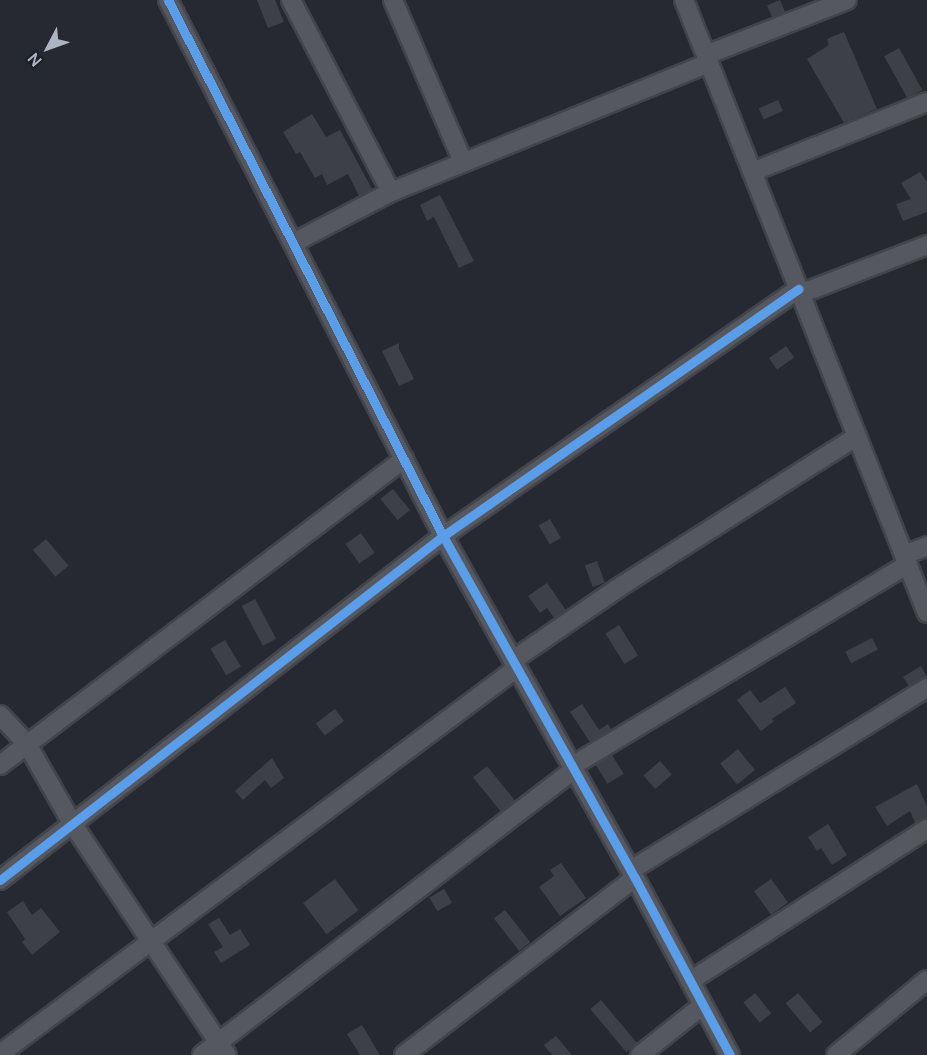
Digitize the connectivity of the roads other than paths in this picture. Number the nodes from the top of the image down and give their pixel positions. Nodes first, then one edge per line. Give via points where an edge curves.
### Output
1 (168, 0) edge
2 (291, 0) edge
3 (393, 0) edge
4 (684, 0) edge
5 (847, 0) edge
6 (707, 59) junction
7 (927, 102) edge
8 (463, 162) junction
9 (752, 172) junction
10 (391, 192) junction
11 (293, 243) junction
12 (927, 245) edge
13 (800, 291) junction
14 (856, 437) junction
15 (404, 459) junction
16 (443, 536) junction
17 (927, 546) edge
18 (906, 559) junction
19 (927, 613) edge
20 (515, 664) junction
21 (927, 688) edge
22 (0, 715) edge
23 (27, 744) junction
24 (0, 765) edge
25 (573, 768) junction
26 (72, 823) junction
27 (927, 829) edge
28 (633, 874) junction
29 (0, 880) edge
30 (152, 939) junction
31 (927, 980) edge
32 (690, 981) junction
33 (702, 1005) junction
34 (223, 1048) edge
35 (0, 1054) edge
36 (202, 1055) edge
37 (404, 1055) edge
38 (640, 1055) edge
39 (730, 1055) edge
40 (836, 1055) edge

1 - 11 street
2 - 10 street
3 - 8 street
4 - 6 street
5 - 6 street
6 - 8 street
6 - 9 street
7 - 9 street
8 - 10 street
9 - 13 street
10 - 11 street
11 - 15 street
12 - 13 street
13 - 14 street
13 - 16 street
14 - 18 street
14 - 20 street via 621,586
15 - 16 street
15 - 23 street
16 - 20 street
16 - 26 street
17 - 18 street
18 - 19 street
18 - 25 street
20 - 25 street
20 - 30 street
21 - 28 street
22 - 23 street
23 - 24 street
23 - 26 street
25 - 28 street
25 - 34 street
26 - 29 street
26 - 30 street
27 - 32 street
28 - 32 street
28 - 37 street
30 - 34 street
30 - 35 street
31 - 40 street
32 - 33 street
33 - 38 street
33 - 39 street
34 - 36 street

